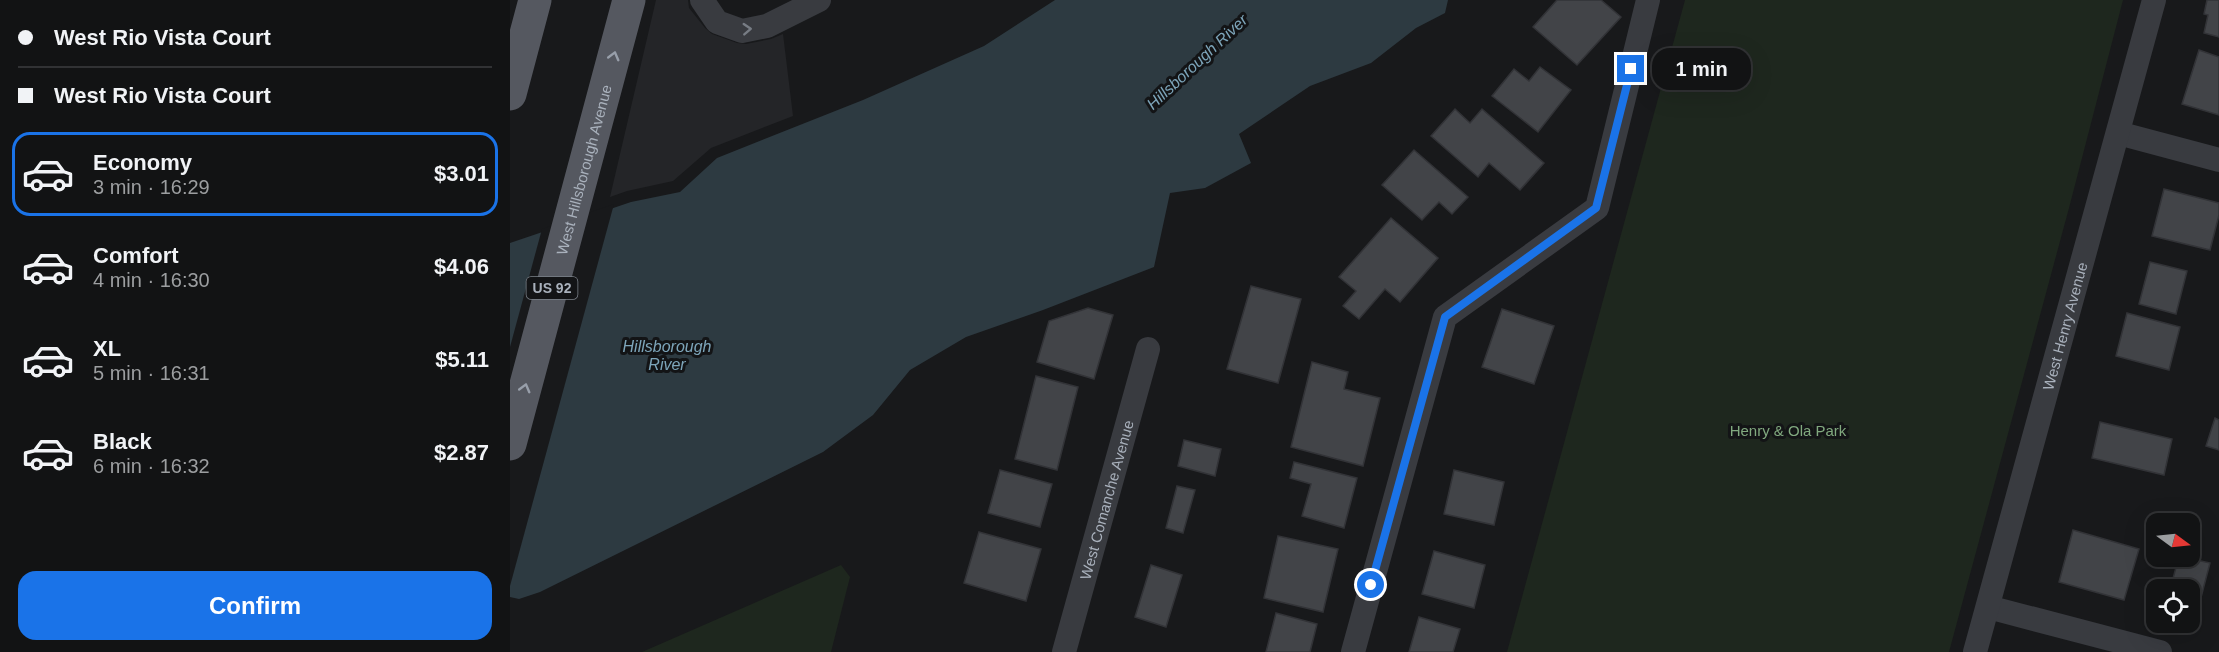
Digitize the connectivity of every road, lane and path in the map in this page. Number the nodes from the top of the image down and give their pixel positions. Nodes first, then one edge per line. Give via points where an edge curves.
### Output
1 (535, 0) edge
2 (629, 0) edge
3 (702, 0) edge
4 (819, 0) edge
5 (1648, 0) edge
6 (2154, 0) edge
7 (510, 94) edge
8 (2118, 133) junction
9 (2219, 160) edge
10 (1148, 349) dead end
11 (510, 444) edge
12 (1988, 607) junction
13 (1064, 652) edge
14 (1353, 652) edge
15 (1975, 652) edge
16 (2160, 652) edge

1 - 7 main road
11 -> 2 main road, West Hillsborough Avenue / US 92
3 -> 4 street via 717,22 742,31 767,26
5 - 14 street via 1596,208 1445,317
6 - 8 street, West Henry Avenue
8 - 9 street
8 - 12 street, West Henry Avenue
10 - 13 street, West Comanche Avenue
12 - 15 street, West Henry Avenue
12 - 16 street

